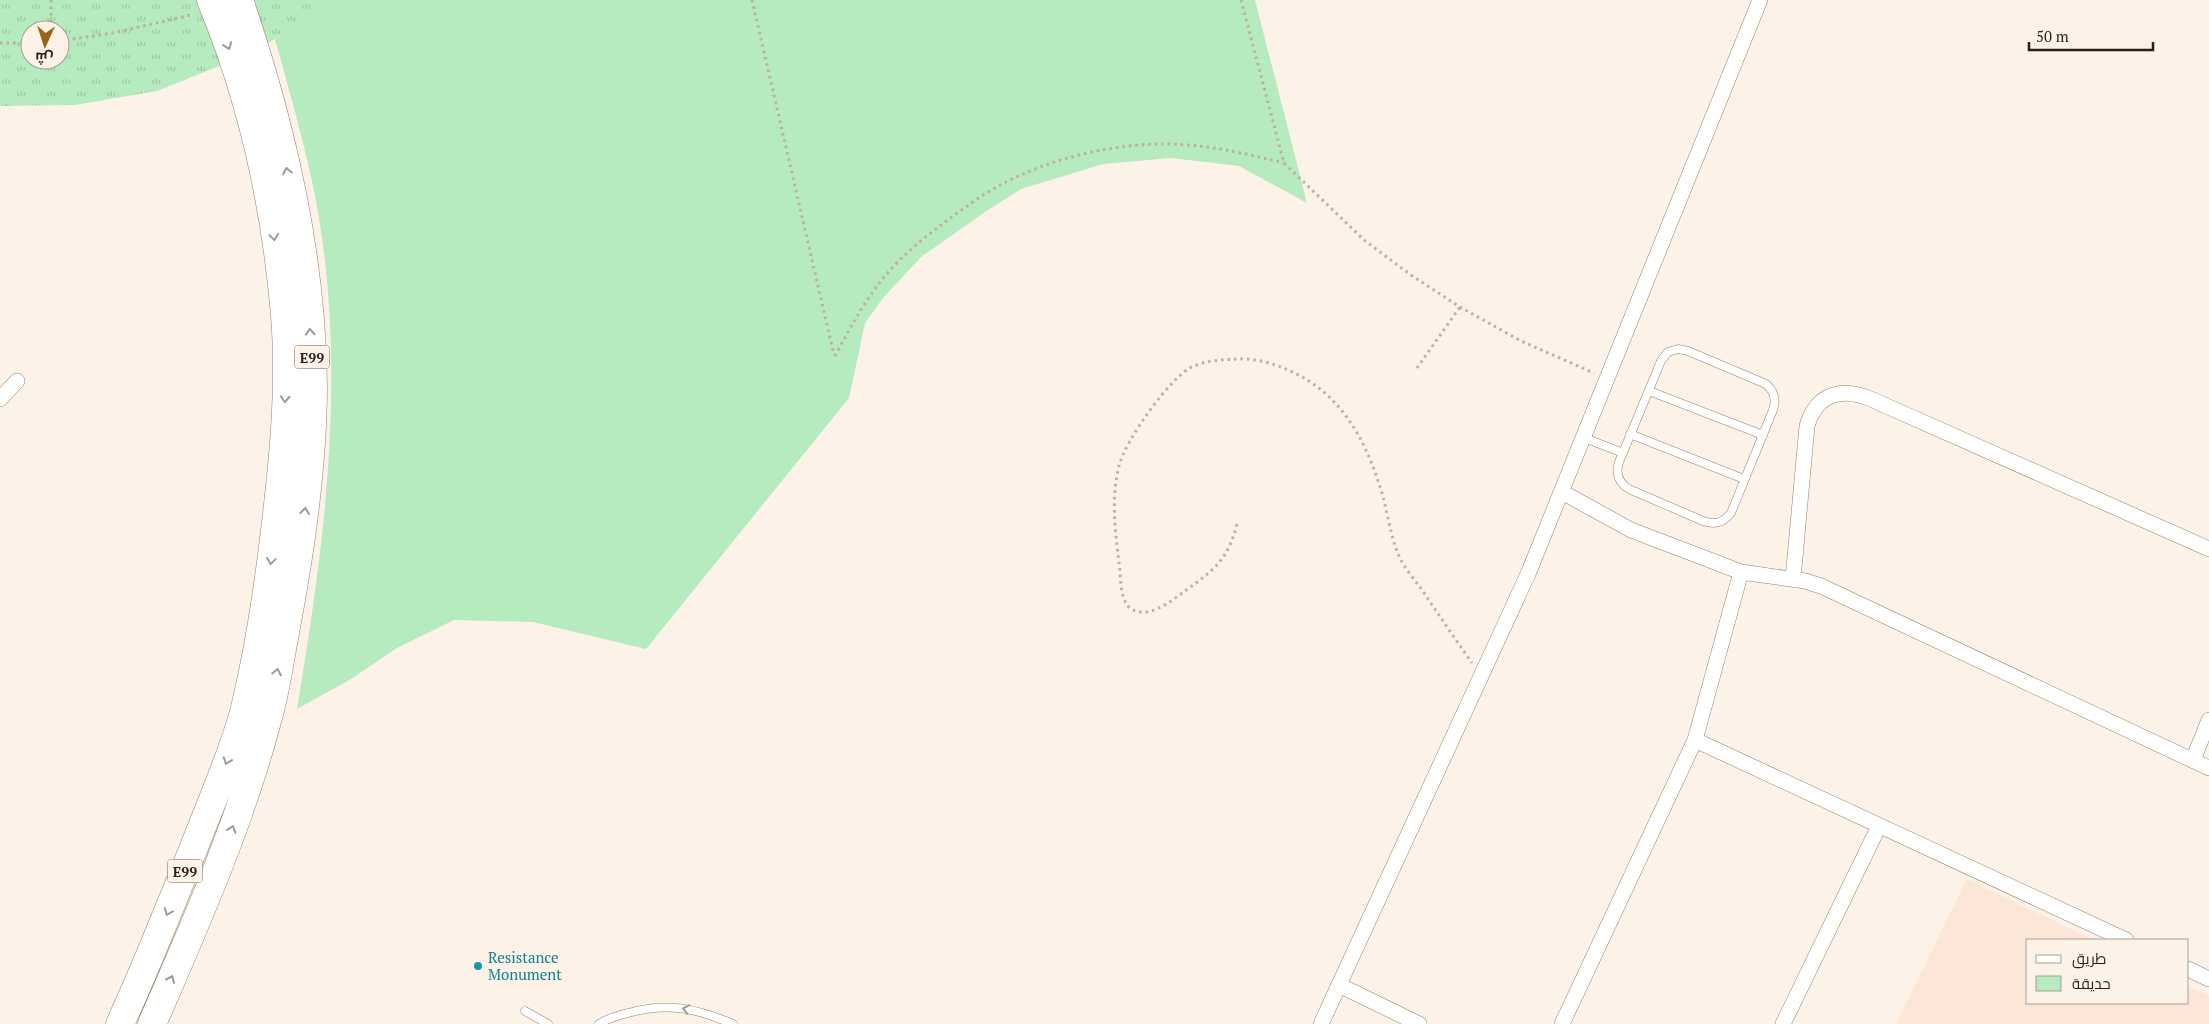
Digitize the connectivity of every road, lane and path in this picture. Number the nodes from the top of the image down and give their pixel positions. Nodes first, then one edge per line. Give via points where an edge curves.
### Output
1 (51, 0) edge
2 (752, 0) edge
3 (1241, 0) edge
4 (1760, 0) edge
5 (213, 5) edge
6 (51, 20) edge
7 (70, 39) edge
8 (0, 43) edge
9 (20, 43) edge
10 (1284, 163) junction
11 (1460, 307) junction
12 (1417, 368) dead end
13 (1606, 379) junction
14 (17, 381) dead end
15 (1649, 391) junction
16 (0, 399) edge
17 (1630, 434) junction
18 (1763, 435) junction
19 (1582, 437) junction
20 (1623, 453) junction
21 (1744, 479) junction
22 (1562, 492) junction
23 (1237, 524) dead end
24 (2209, 550) edge
25 (1741, 572) junction
26 (1793, 578) junction
27 (1481, 676) junction
28 (255, 717) junction
29 (2209, 720) edge
30 (1695, 740) junction
31 (2193, 760) junction
32 (2209, 768) edge
33 (1879, 826) junction
34 (2124, 939) edge
35 (2189, 969) edge
36 (2209, 979) edge
37 (1339, 985) junction
38 (525, 1011) dead end
39 (120, 1024) edge
40 (152, 1024) edge
41 (548, 1024) edge
42 (599, 1024) edge
43 (732, 1024) edge
44 (1321, 1024) edge
45 (1419, 1024) edge
46 (1562, 1024) edge
47 (1783, 1024) edge

1 - 6 path
2 - 10 path via 835,356 861,308 920,241 1000,185 1032,170 1081,154 1163,144 1230,151
3 - 10 path
4 - 13 street
5 - 7 path via 113,33
5 - 28 highway, E99 via 267,86 284,154 309,312 313,384 298,566
8 - 9 path
10 - 11 path via 1364,240
11 - 12 path
11 - 13 path via 1521,340
13 - 19 street
14 - 16 street
15 - 17 lane
15 - 18 lane
15 - 18 lane via 1668,352 1688,351 1770,388 1775,404
17 - 20 lane
17 - 21 lane
18 - 21 lane
19 - 20 lane
19 - 22 street
20 - 21 lane via 1617,473 1626,487 1709,523 1716,524 1727,518
22 - 25 street via 1631,530
22 - 27 street
23 - 27 path via 1230,548 1214,570 1155,610 1142,612 1130,608 1124,598 1116,537 1115,494 1119,464 1136,431 1180,376 1193,366 1244,358 1276,365 1308,378 1340,406 1365,445 1400,558
24 - 26 street via 1873,400 1850,393 1833,395 1811,412
25 - 26 street
25 - 30 street
26 - 31 street via 1820,586
27 - 37 street
28 -> 39 highway, E99 via 222,775 158,938
40 -> 28 highway, E99 via 226,846
29 - 31 street
30 - 33 street
30 - 46 street
31 - 32 street
33 - 34 street
33 - 47 street
35 - 36 street
37 - 44 street
37 - 45 street
38 - 41 lane
43 -> 42 lane via 707,1013 676,1006 644,1008

